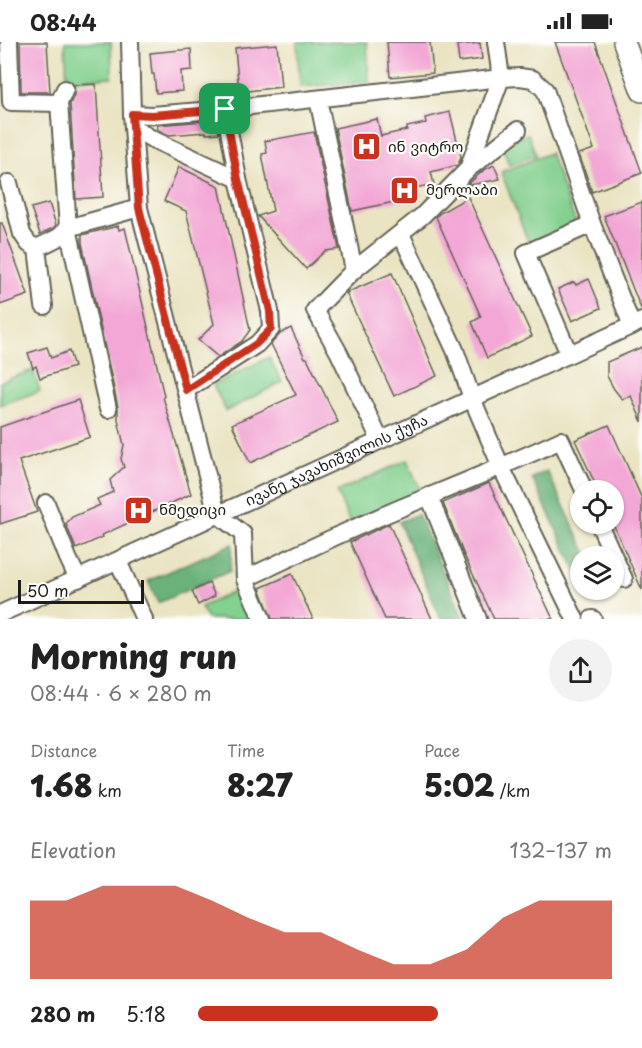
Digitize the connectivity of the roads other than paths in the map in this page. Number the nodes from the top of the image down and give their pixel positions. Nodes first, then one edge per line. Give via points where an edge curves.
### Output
1 (9, 42) edge
2 (130, 42) edge
3 (496, 42) edge
4 (624, 42) edge
5 (501, 78) junction
6 (642, 91) edge
7 (318, 99) junction
8 (225, 109) junction
9 (133, 121) junction
10 (518, 130) dead end
11 (468, 170) junction
12 (238, 179) junction
13 (9, 183) dead end
14 (139, 208) junction
15 (592, 224) junction
16 (68, 228) junction
17 (401, 234) junction
18 (37, 248) junction
19 (354, 270) junction
20 (45, 306) dead end
21 (637, 323) edge
22 (569, 354) junction
23 (186, 390) junction
24 (472, 398) junction
25 (108, 409) dead end
26 (380, 440) junction
27 (501, 467) junction
28 (579, 480) edge
29 (429, 496) junction
30 (46, 504) dead end
31 (217, 514) junction
32 (118, 561) junction
33 (78, 579) junction
34 (245, 579) junction
35 (0, 614) edge
36 (144, 619) edge
37 (262, 619) edge
38 (478, 619) edge
39 (575, 619) edge

1 - 16 street via 11,102 62,96
2 - 9 street
3 - 5 street
4 - 6 main road
5 - 7 street
5 - 11 street
5 - 15 street via 533,79 545,90
7 - 8 street
7 - 19 street
8 - 9 street via 152,115
8 - 12 street
9 - 12 street via 152,139
9 - 14 street
10 - 11 street
11 - 17 street
12 - 23 street via 271,329 256,344
13 - 18 street via 22,234
14 - 16 street
14 - 23 street
15 - 21 street
15 - 22 street via 526,254
16 - 18 street
16 - 25 street
17 - 19 street
17 - 24 street via 455,350
18 - 20 street
19 - 26 street via 315,310
21 - 22 street, ივანე ჯავახიშვილის ქუჩა
22 - 24 street, ივანე ჯავახიშვილის ქუჩა
23 - 31 street
24 - 26 street, ივანე ჯავახიშვილის ქუჩა
24 - 27 street
26 - 31 street, ივანე ჯავახიშვილის ქუჩა
27 - 28 street via 561,440
27 - 29 street
27 - 39 street
29 - 34 street
29 - 38 street
30 - 33 street
31 - 32 street, ივანე ჯავახიშვილის ქუჩა
31 - 34 street via 243,534
32 - 33 street, ივანე ჯავახიშვილის ქუჩა
32 - 36 street
33 - 35 street, ივანე ჯავახიშვილის ქუჩა
34 - 37 street

